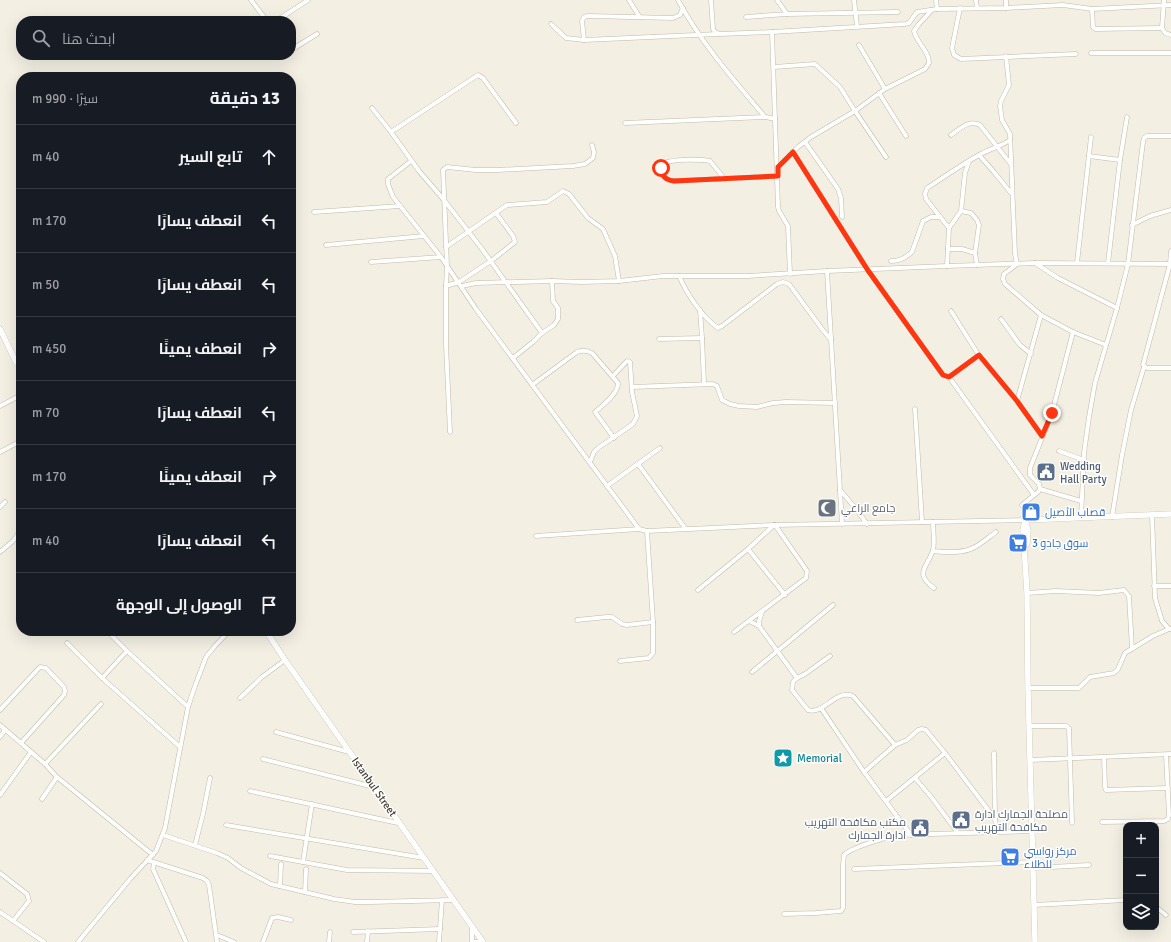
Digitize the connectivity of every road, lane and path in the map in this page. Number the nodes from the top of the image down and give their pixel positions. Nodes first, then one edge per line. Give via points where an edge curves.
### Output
1 (251, 0) edge
2 (308, 0) edge
3 (629, 0) edge
4 (678, 0) edge
5 (711, 0) edge
6 (777, 0) edge
7 (854, 0) edge
8 (858, 0) edge
9 (936, 0) edge
10 (976, 0) edge
11 (1006, 0) edge
12 (1058, 0) edge
13 (1164, 0) edge
14 (1058, 5) junction
15 (1171, 5) edge
16 (1164, 6) junction
17 (683, 8) junction
18 (960, 8) junction
19 (977, 8) junction
20 (1006, 8) junction
21 (932, 9) junction
22 (937, 9) junction
23 (1092, 9) junction
24 (855, 12) junction
25 (898, 12) dead end
26 (787, 14) junction
27 (263, 16) edge
28 (284, 16) edge
29 (639, 16) junction
30 (746, 16) dead end
31 (552, 24) dead end
32 (857, 26) junction
33 (1162, 28) junction
34 (772, 32) junction
35 (317, 34) dead end
36 (720, 34) junction
37 (700, 35) junction
38 (1171, 35) edge
39 (584, 40) junction
40 (859, 45) dead end
41 (296, 47) edge
42 (1090, 53) dead end
43 (1171, 53) edge
44 (1076, 54) dead end
45 (1006, 56) junction
46 (774, 67) junction
47 (885, 89) junction
48 (879, 93) junction
49 (372, 108) dead end
50 (855, 111) junction
51 (765, 117) junction
52 (1127, 117) dead end
53 (775, 119) junction
54 (516, 123) dead end
55 (625, 123) dead end
56 (391, 132) junction
57 (951, 135) dead end
58 (906, 136) dead end
59 (1171, 136) edge
60 (1091, 137) dead end
61 (1010, 140) junction
62 (805, 142) junction
63 (592, 145) dead end
64 (997, 146) junction
65 (793, 152) junction
66 (979, 155) junction
67 (1089, 156) junction
68 (886, 157) dead end
69 (1120, 160) junction
70 (411, 161) junction
71 (969, 161) junction
72 (1010, 163) junction
73 (778, 167) junction
74 (778, 176) junction
75 (722, 178) junction
76 (1011, 194) junction
77 (444, 200) junction
78 (400, 206) junction
79 (1171, 210) edge
80 (961, 211) junction
81 (314, 212) dead end
82 (496, 213) junction
83 (842, 217) dead end
84 (940, 217) junction
85 (1132, 225) junction
86 (949, 228) junction
87 (468, 232) junction
88 (424, 236) junction
89 (326, 245) dead end
90 (446, 247) junction
91 (948, 249) junction
92 (1171, 251) edge
93 (975, 253) junction
94 (441, 257) junction
95 (491, 261) junction
96 (891, 261) dead end
97 (371, 262) dead end
98 (1035, 263) junction
99 (1077, 263) junction
100 (1108, 263) junction
101 (1017, 264) junction
102 (1128, 264) junction
103 (1170, 264) edge
104 (977, 265) junction
105 (447, 266) junction
106 (947, 266) junction
107 (867, 269) junction
108 (827, 271) junction
109 (790, 274) junction
110 (679, 276) junction
111 (552, 281) junction
112 (619, 281) junction
113 (505, 282) junction
114 (460, 284) junction
115 (446, 286) junction
116 (1117, 308) junction
117 (700, 310) junction
118 (950, 311) dead end
119 (1041, 315) junction
120 (1002, 319) dead end
121 (0, 328) edge
122 (1073, 332) junction
123 (542, 333) junction
124 (702, 338) junction
125 (659, 339) dead end
126 (832, 340) junction
127 (1106, 344) junction
128 (1031, 354) junction
129 (979, 355) junction
130 (513, 358) junction
131 (16, 361) edge
132 (1144, 367) junction
133 (1171, 368) edge
134 (613, 376) junction
135 (949, 377) junction
136 (532, 384) junction
137 (704, 384) junction
138 (632, 387) junction
139 (16, 398) edge
140 (1017, 401) junction
141 (835, 402) junction
142 (0, 406) edge
143 (915, 409) dead end
144 (450, 432) dead end
145 (1042, 436) junction
146 (614, 438) junction
147 (16, 444) edge
148 (660, 448) dead end
149 (1059, 451) dead end
150 (0, 452) edge
151 (1084, 460) junction
152 (590, 462) junction
153 (638, 464) junction
154 (607, 486) junction
155 (1040, 489) junction
156 (840, 490) junction
157 (1034, 495) junction
158 (1081, 501) junction
159 (5, 502) dead end
160 (1022, 505) dead end
161 (0, 507) edge
162 (1171, 514) edge
163 (1152, 515) junction
164 (1112, 517) junction
165 (1081, 518) junction
166 (1052, 519) junction
167 (1025, 520) junction
168 (922, 522) junction
169 (933, 522) junction
170 (842, 524) junction
171 (867, 524) junction
172 (774, 525) junction
173 (685, 528) junction
174 (640, 529) junction
175 (647, 531) junction
176 (996, 532) dead end
177 (536, 536) dead end
178 (16, 537) edge
179 (1027, 537) junction
180 (748, 549) junction
181 (1, 550) edge
182 (933, 551) junction
183 (1025, 563) junction
184 (1154, 586) junction
185 (1171, 586) edge
186 (934, 588) dead end
187 (698, 590) dead end
188 (1027, 593) junction
189 (785, 594) junction
190 (833, 605) dead end
191 (762, 612) junction
192 (577, 620) dead end
193 (749, 621) junction
194 (653, 622) junction
195 (759, 626) junction
196 (1170, 629) edge
197 (734, 632) dead end
198 (112, 636) edge
199 (224, 636) edge
200 (269, 636) edge
201 (67, 643) dead end
202 (1132, 649) junction
203 (127, 651) junction
204 (778, 651) junction
205 (830, 656) dead end
206 (285, 660) junction
207 (620, 661) dead end
208 (752, 672) dead end
209 (102, 678) junction
210 (797, 678) junction
211 (1028, 688) junction
212 (240, 698) dead end
213 (101, 704) dead end
214 (188, 707) junction
215 (821, 708) junction
216 (0, 710) edge
217 (0, 725) edge
218 (1029, 726) junction
219 (5, 730) junction
220 (276, 732) dead end
221 (0, 737) edge
222 (21, 743) junction
223 (895, 745) junction
224 (180, 747) junction
225 (31, 752) junction
226 (349, 752) junction
227 (946, 753) junction
228 (994, 753) dead end
229 (1171, 754) edge
230 (1166, 755) junction
231 (1104, 757) junction
232 (1069, 758) junction
233 (263, 759) dead end
234 (1030, 760) junction
235 (44, 764) junction
236 (864, 772) junction
237 (57, 777) junction
238 (210, 778) dead end
239 (915, 778) junction
240 (374, 787) junction
241 (1168, 788) junction
242 (250, 791) dead end
243 (0, 795) edge
244 (42, 799) dead end
245 (886, 801) junction
246 (312, 804) junction
247 (995, 819) junction
248 (1072, 822) dead end
249 (1102, 822) dead end
250 (398, 823) junction
251 (226, 825) dead end
252 (1031, 831) junction
253 (997, 832) junction
254 (958, 833) junction
255 (911, 835) junction
256 (163, 836) junction
257 (306, 839) junction
258 (195, 845) junction
259 (152, 855) junction
260 (270, 856) dead end
261 (425, 858) junction
262 (147, 860) junction
263 (303, 862) junction
264 (1032, 862) junction
265 (154, 863) junction
266 (280, 864) dead end
267 (1089, 865) dead end
268 (1032, 868) junction
269 (306, 869) dead end
270 (854, 869) dead end
271 (434, 871) junction
272 (0, 874) edge
273 (280, 886) junction
274 (305, 892) junction
275 (442, 900) junction
276 (454, 900) junction
277 (1123, 900) edge
278 (1034, 905) junction
279 (1159, 910) edge
280 (0, 912) edge
281 (784, 914) dead end
282 (1166, 915) dead end
283 (292, 920) dead end
284 (13, 921) junction
285 (472, 926) junction
286 (440, 929) junction
287 (368, 931) junction
288 (330, 932) dead end
289 (353, 932) dead end
290 (217, 935) junction
291 (44, 942) edge
292 (78, 942) edge
293 (186, 942) edge
294 (217, 942) edge
295 (234, 942) edge
296 (263, 942) edge
297 (330, 942) edge
298 (367, 942) edge
299 (438, 942) edge
300 (472, 942) edge
301 (475, 942) edge
302 (482, 942) edge
303 (1035, 942) edge

1 - 27 street
2 - 28 street
3 - 29 street
4 - 17 street
5 - 36 street via 713,29
6 - 26 street
7 - 8 street
7 - 24 street
9 - 22 street
10 - 19 street
11 - 20 street
12 - 14 street
13 - 16 street
14 - 20 street
14 - 23 street
15 - 16 street
16 - 23 street
16 - 33 street
17 - 29 street via 677,17
17 - 37 street
18 - 19 street
18 - 22 street
18 - 45 street via 952,48 954,55 961,59
19 - 20 street
21 - 22 street
21 - 32 street via 917,12 907,24
21 - 47 street via 914,31 929,56 930,63 925,69
23 - 33 street via 1094,29
24 - 25 street
24 - 26 street
24 - 32 street
26 - 30 street
29 - 39 street via 584,17
31 - 39 street via 566,38
32 - 34 street
33 - 38 street via 1165,34
34 - 36 street
34 - 46 street
35 - 41 street
36 - 37 street
37 - 39 street
37 - 51 street via 729,76
40 - 47 street
42 - 43 street
44 - 45 street
45 - 61 street via 1009,85 1000,106 1002,120 1009,131
46 - 50 street via 816,64 840,88
46 - 53 street
47 - 48 street
48 - 50 street
48 - 58 street
49 - 56 street
50 - 62 street
50 - 68 street
51 - 53 street
51 - 55 street
52 - 69 street
53 - 73 street
54 - 56 street via 483,78 478,75
56 - 70 street
57 - 64 street via 974,122 980,125
59 - 85 street via 1144,138
60 - 67 street
61 - 64 street
61 - 72 street
62 - 65 street
62 - 83 street via 838,189
63 - 77 street via 593,158 586,164 498,170 444,168
64 - 66 street
64 - 72 street
65 - 73 street
65 - 107 street
66 - 71 street
66 - 76 street
67 - 69 street
67 - 99 street
69 - 100 street
70 - 77 street
70 - 78 street via 388,179 390,190
71 - 80 street via 965,172
71 - 84 street via 927,188 926,199
72 - 76 street
73 - 74 street
74 - 75 street
74 - 109 street via 778,208 788,226
75 - 75 street via 668,180 661,168 666,162 705,160 710,161
76 - 101 street
77 - 87 street
77 - 90 street
78 - 81 street
78 - 88 street
79 - 85 street
80 - 86 street
80 - 93 street via 971,213 979,225
82 - 87 street
82 - 95 street via 513,236 514,242
82 - 112 street via 507,205 547,202 563,191 569,194 588,218 603,229 615,256
84 - 86 street
84 - 96 street via 931,217 923,221 912,252 903,259
85 - 102 street
86 - 91 street
87 - 90 street
87 - 95 street
88 - 89 street
88 - 94 street
90 - 105 street
91 - 93 street via 962,249
91 - 106 street
92 - 103 street
93 - 104 street
94 - 97 street
94 - 105 street
95 - 113 street
95 - 114 street
98 - 99 street
98 - 101 street
98 - 116 street via 1058,278
99 - 100 street
100 - 102 street
101 - 104 street
101 - 119 street via 1004,274 1005,284
102 - 103 street
102 - 116 street
103 - 132 street via 1143,362
104 - 106 street
105 - 114 street
105 - 115 street
106 - 107 street
107 - 108 street
107 - 135 street via 943,375
108 - 109 street
108 - 126 street
109 - 110 street
110 - 112 street
110 - 117 street
111 - 112 street
111 - 113 street
111 - 123 street via 553,301 558,308 558,319
113 - 114 street
113 - 123 street
114 - 115 street
114 - 130 street
115 - 144 street
116 - 127 street
117 - 124 street
117 - 126 street via 720,328 777,284 785,282
118 - 129 street
119 - 122 street
119 - 128 street
120 - 128 street via 1020,345
121 - 131 street
122 - 127 street
122 - 145 street via 1052,413
123 - 130 street
124 - 125 street
124 - 137 street
126 - 141 street
127 - 151 street via 1095,383
128 - 140 street
129 - 135 street
129 - 140 street
130 - 136 street
132 - 133 street
132 - 164 street via 1131,410
134 - 136 street via 592,353 582,351
134 - 138 street via 630,361
134 - 146 street via 618,383 617,390 594,412
135 - 157 street
136 - 152 street
137 - 138 street
137 - 141 street via 717,386 722,400 739,406 757,407 786,402
138 - 146 street via 637,416 633,424
139 - 142 street
140 - 145 street
141 - 156 street
143 - 168 street
145 - 155 street via 1030,470
146 - 152 street via 598,448
147 - 150 street
148 - 153 street
149 - 151 street
151 - 158 street
152 - 154 street
153 - 154 street
153 - 173 street
154 - 174 street
155 - 157 street
155 - 158 street
156 - 170 street
156 - 171 street
157 - 160 street
158 - 165 street
159 - 161 street
162 - 163 street
163 - 164 street
163 - 184 street
164 - 165 street
165 - 166 street
166 - 167 street
166 - 179 street via 1034,524
167 - 169 street
167 - 179 street
167 - 183 street
168 - 169 street
168 - 171 street
169 - 182 street
170 - 171 street
170 - 172 street
172 - 173 street
172 - 180 street
172 - 189 street via 807,572 804,581
173 - 175 street
174 - 175 street
174 - 177 street
175 - 194 street
176 - 182 street via 969,550
178 - 181 street
179 - 183 street
180 - 187 street
180 - 189 street
182 - 186 street via 923,574 926,583
183 - 188 street
184 - 185 street
184 - 196 street via 1162,621
188 - 202 street via 1099,593 1124,590 1129,596
188 - 211 street
189 - 191 street
190 - 204 street
191 - 193 street
191 - 195 street
192 - 194 street via 612,617 627,625
193 - 195 street
193 - 197 street
194 - 207 street via 652,656
195 - 204 street
196 - 202 street via 1152,636
198 - 203 street
199 - 214 street via 206,657
200 - 206 street, Istanbul Street
201 - 209 street
202 - 211 street via 1125,653 1114,672 1090,677 1079,688
203 - 209 street
203 - 214 street
204 - 208 street
204 - 210 street
205 - 210 street
206 - 212 street
206 - 226 street, Istanbul Street
209 - 224 street
210 - 215 street via 792,683 792,690 808,710
211 - 218 street
213 - 235 street
214 - 224 street
215 - 223 street via 843,694 854,696
215 - 236 street
216 - 222 street via 40,667 46,668 64,687 64,695
217 - 219 street
218 - 232 street via 1068,727
218 - 234 street
219 - 221 street
219 - 222 street
220 - 226 street
222 - 225 street
223 - 227 street via 922,729 928,732
223 - 236 street
224 - 256 street
225 - 235 street
225 - 243 street
226 - 240 street, Istanbul Street
227 - 239 street
227 - 247 street
228 - 247 street
229 - 230 street
230 - 231 street
230 - 241 street
231 - 232 street
231 - 241 street via 1106,790
232 - 234 street
232 - 248 street
233 - 240 street
234 - 252 street
235 - 237 street
236 - 245 street
237 - 244 street
237 - 259 street
238 - 258 street
239 - 245 street
239 - 254 street
240 - 250 street, Istanbul Street
241 - 249 street via 1167,820
242 - 246 street
245 - 255 street
246 - 250 street
246 - 257 street
247 - 253 street
250 - 261 street, Istanbul Street
251 - 257 street
252 - 253 street
252 - 264 street
253 - 254 street
254 - 255 street
255 - 281 street via 886,838 847,853 843,859 841,911
256 - 258 street
256 - 259 street
257 - 261 street
257 - 263 street
258 - 273 street via 217,853 253,875
259 - 262 street
260 - 263 street
261 - 271 street, Istanbul Street
262 - 265 street
262 - 292 street
263 - 271 street via 347,870
264 - 268 street
264 - 270 street
265 - 290 street via 207,880
265 - 293 street via 153,869
266 - 273 street
267 - 268 street
268 - 278 street
269 - 274 street
271 - 276 street, Istanbul Street
272 - 284 street via 28,894 29,901
273 - 274 street
274 - 275 street via 355,902
275 - 276 street
275 - 286 street
276 - 285 street, Istanbul Street
277 - 278 street
278 - 303 street
279 - 282 street
280 - 284 street
283 - 296 street via 272,918
284 - 291 street
285 - 300 street
285 - 302 street, Istanbul Street
286 - 287 street
286 - 299 street
287 - 289 street
287 - 298 street
288 - 297 street
290 - 294 street
290 - 295 street
301 - 302 street

